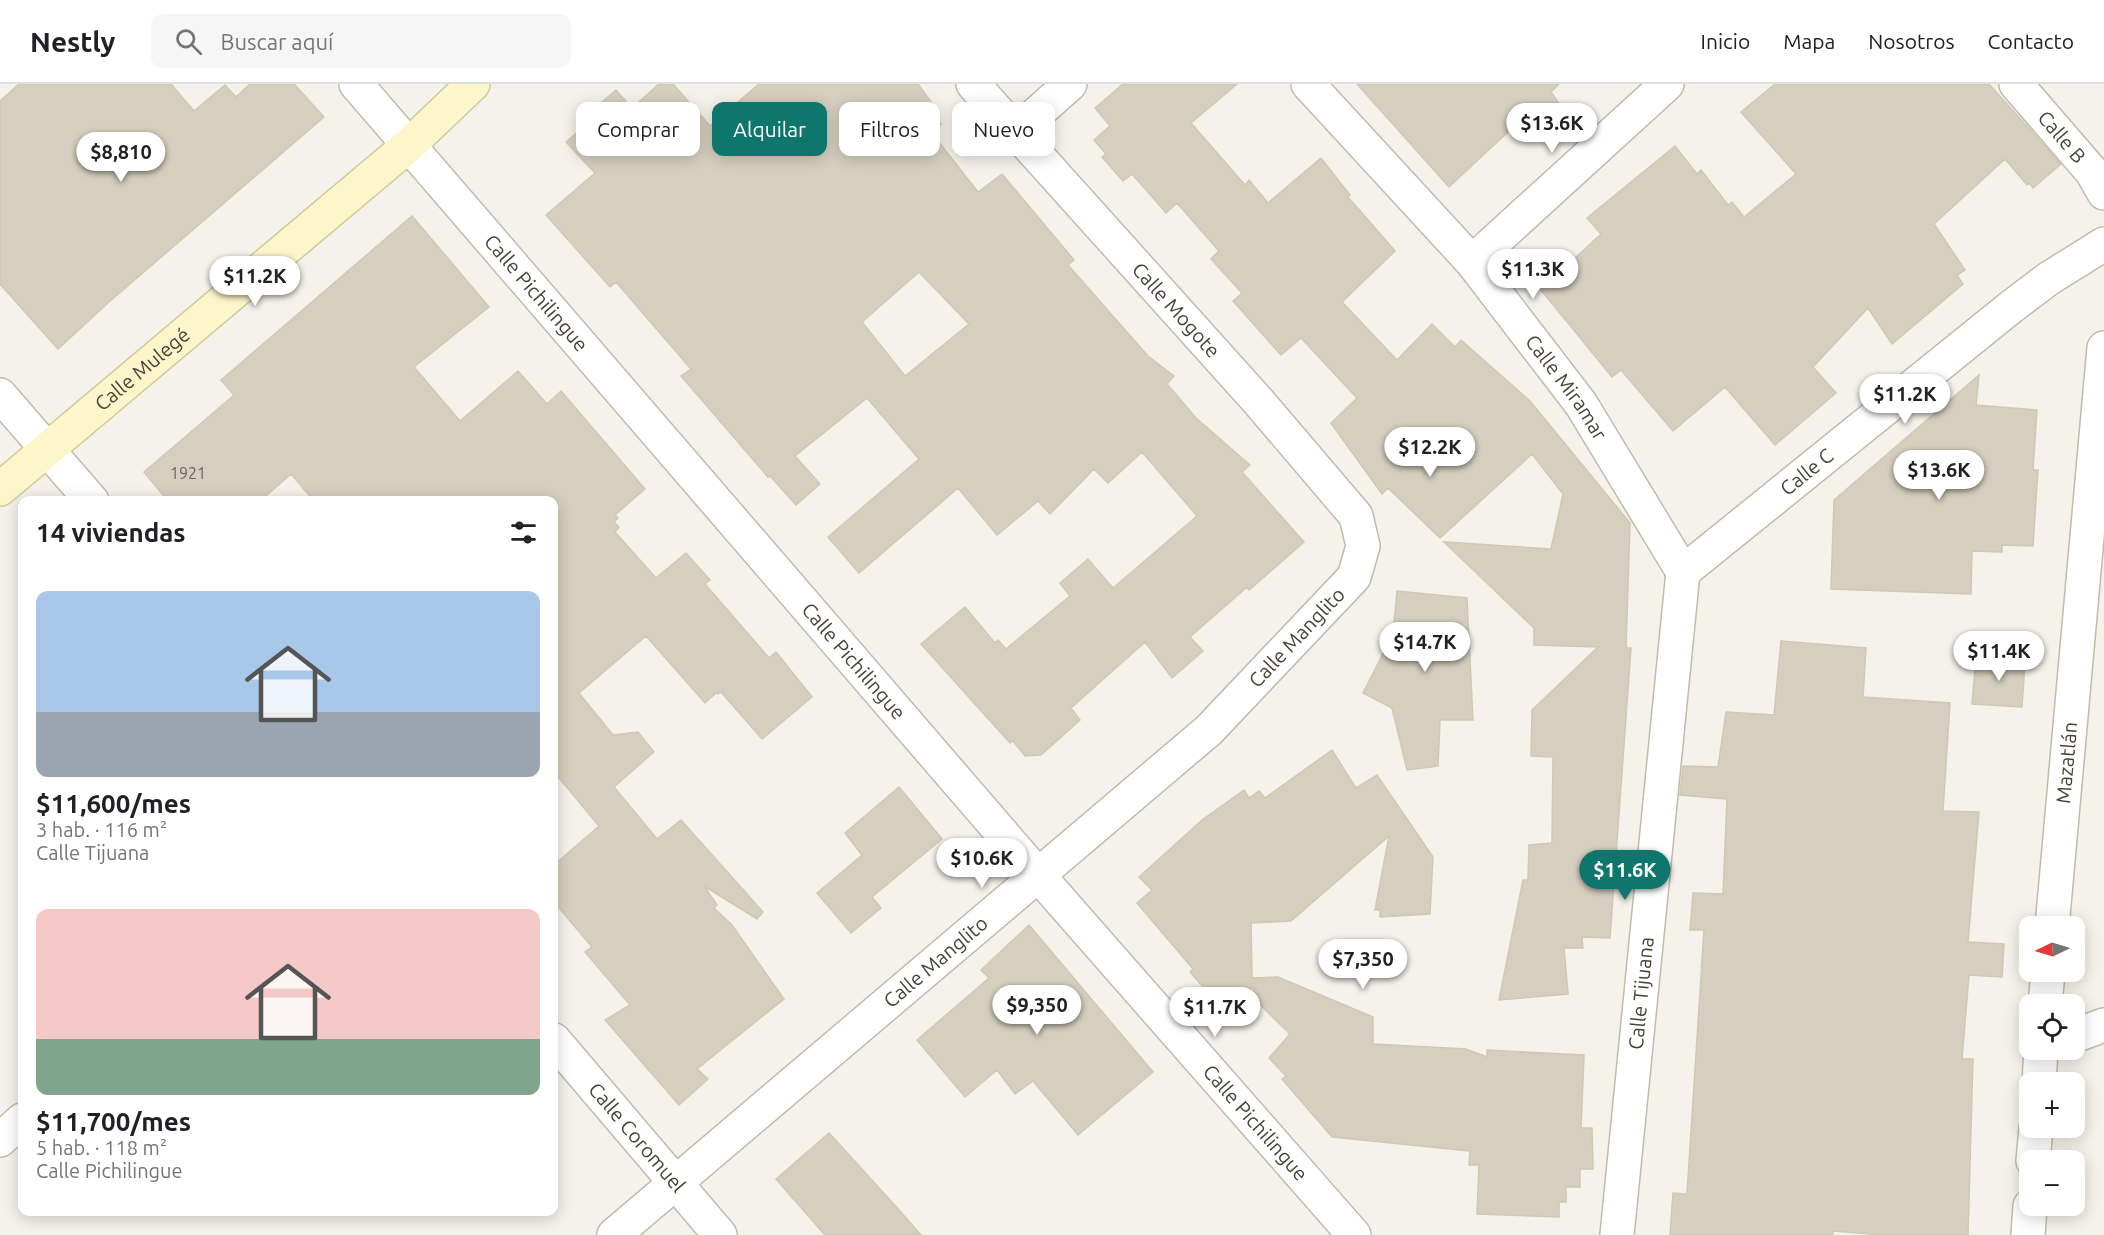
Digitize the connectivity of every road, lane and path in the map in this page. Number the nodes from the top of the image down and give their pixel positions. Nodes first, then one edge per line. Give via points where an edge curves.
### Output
1 (356, 84) edge
2 (473, 84) edge
3 (973, 84) edge
4 (1070, 84) edge
5 (1308, 84) edge
6 (1667, 84) edge
7 (2016, 84) edge
8 (989, 102) edge
9 (1050, 102) edge
10 (409, 146) junction
11 (1038, 156) edge
12 (2104, 194) edge
13 (2104, 244) edge
14 (1472, 262) junction
15 (2104, 348) edge
16 (0, 395) edge
17 (47, 448) junction
18 (0, 489) edge
19 (88, 496) edge
20 (1363, 546) joint
21 (1683, 572) junction
22 (1038, 875) junction
23 (2053, 916) edge
24 (2104, 1025) edge
25 (2085, 1032) edge
26 (558, 1045) edge
27 (18, 1124) edge
28 (0, 1140) edge
29 (674, 1183) junction
30 (2029, 1216) edge
31 (615, 1235) edge
32 (720, 1235) edge
33 (1354, 1235) edge
34 (1617, 1235) edge
35 (2028, 1235) edge

1 - 10 street, Calle Pichilingue
2 - 10 street, Calle Mulegé
3 - 8 street, Calle Mogote
4 - 9 street
5 - 14 street, Calle Miramar
6 - 14 street
7 - 12 street, Calle B via 2092,172
10 - 17 street, Calle Mulegé
10 - 22 street, Calle Pichilingue
11 - 20 street, Calle Mogote via 1356,516
13 - 21 street, Calle C via 2011,307
14 - 21 street, Calle Miramar via 1581,405
15 - 23 street, Mazatlán
16 - 17 street
17 - 18 street, Calle Mulegé
17 - 19 street
20 - 22 street, Calle Manglito via 1354,577 1209,730
21 - 34 street, Calle Tijuana
22 - 29 street, Calle Manglito
22 - 33 street, Calle Pichilingue
24 - 25 street
26 - 29 street, Calle Coromuel
27 - 28 street
29 - 31 street, Calle Manglito
29 - 32 street, Calle Coromuel
30 - 35 street

